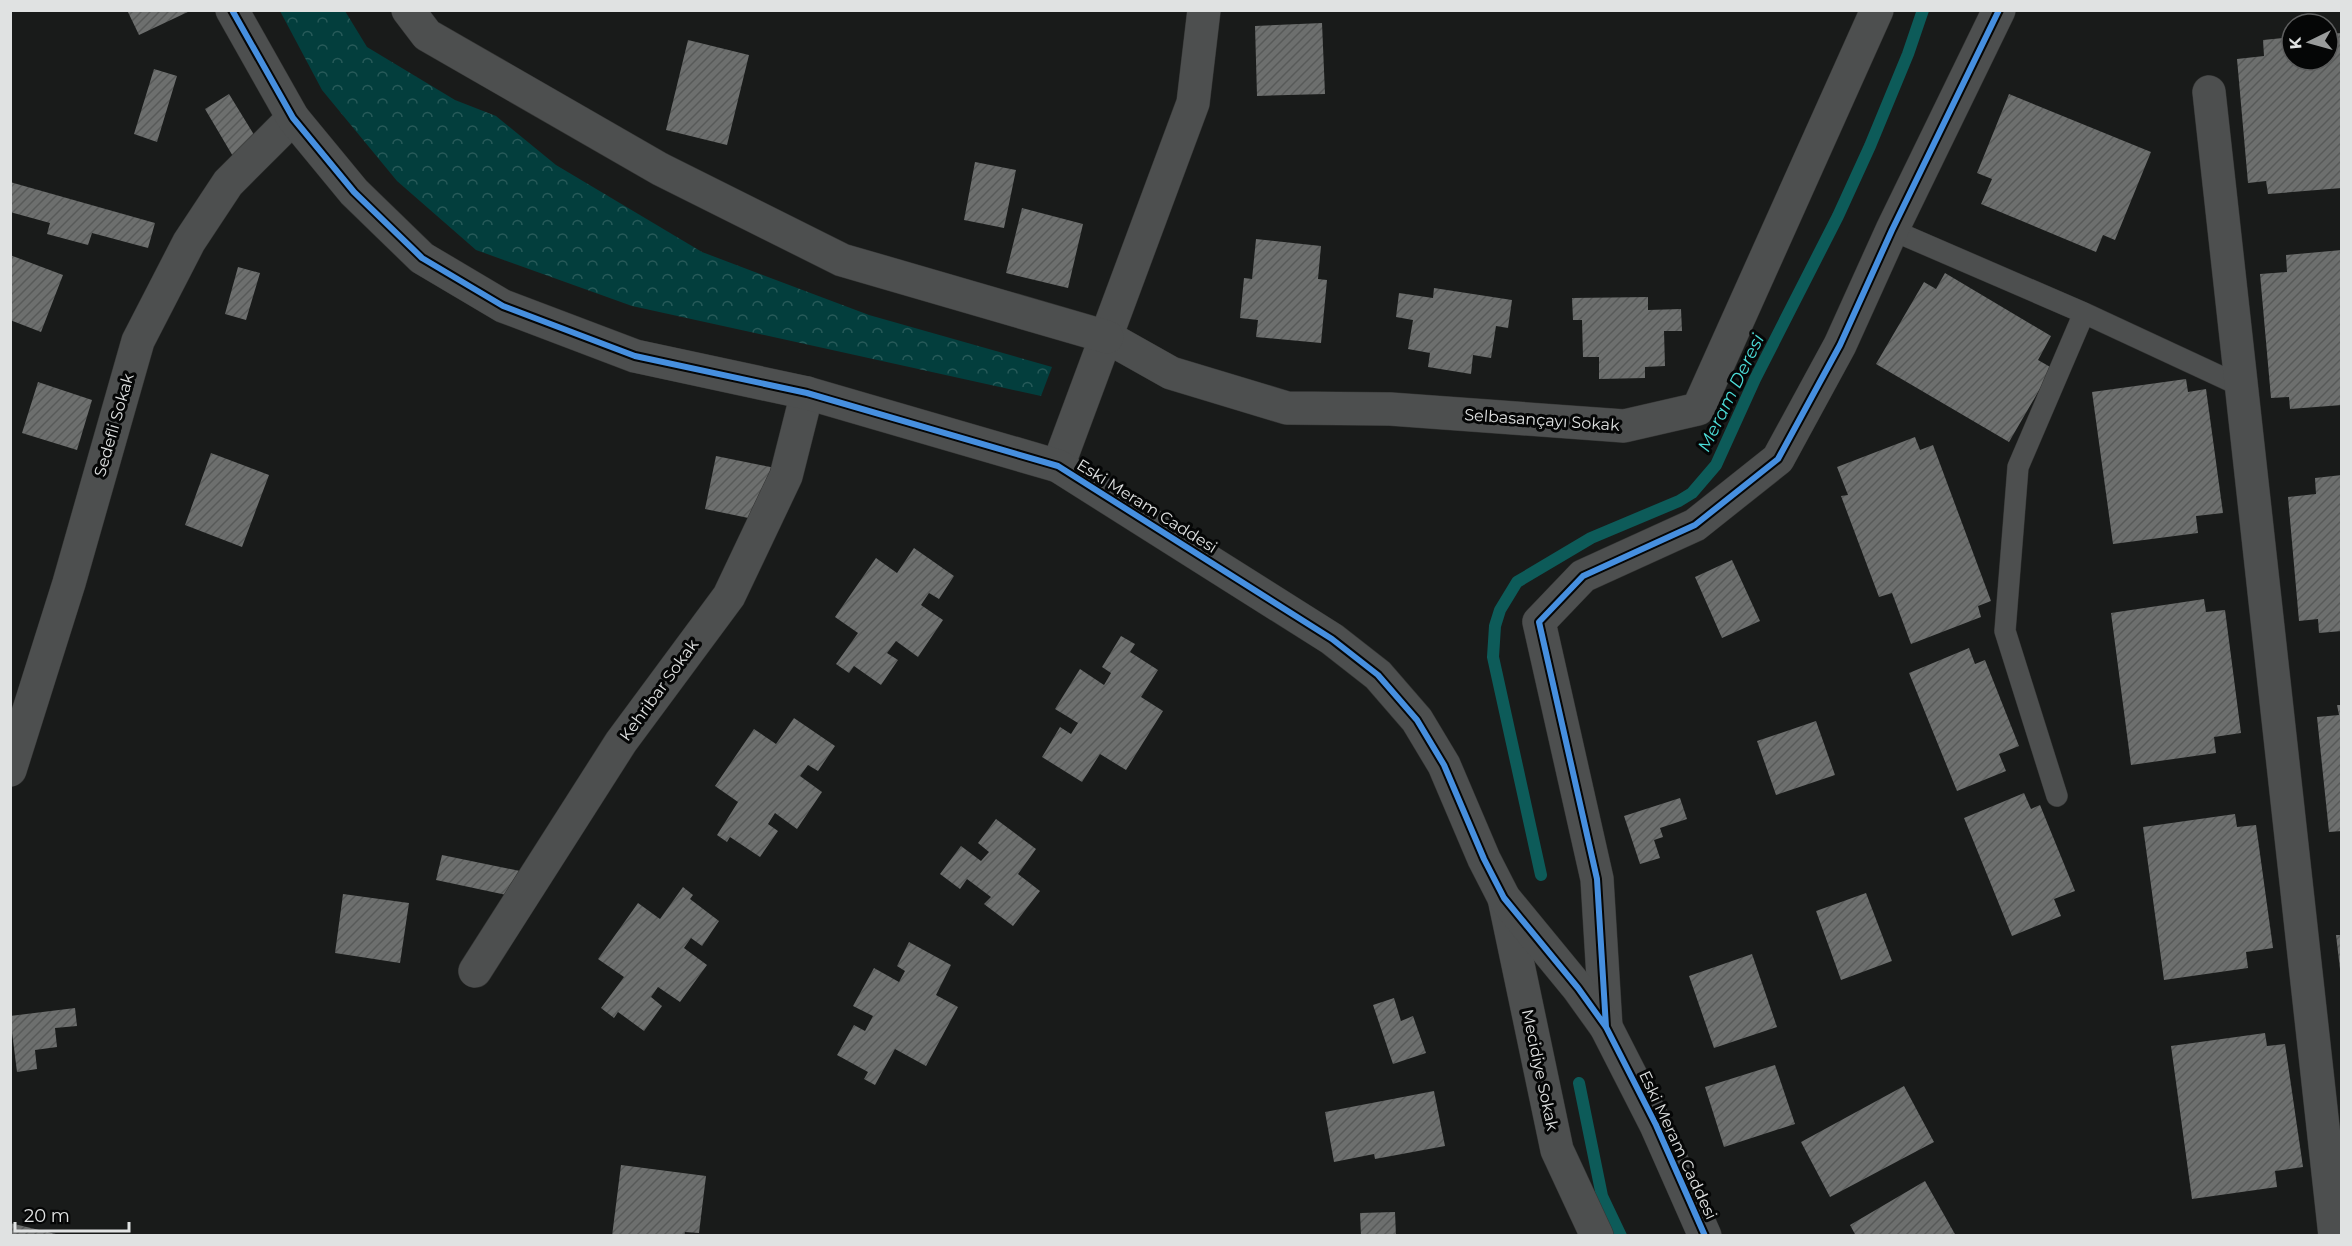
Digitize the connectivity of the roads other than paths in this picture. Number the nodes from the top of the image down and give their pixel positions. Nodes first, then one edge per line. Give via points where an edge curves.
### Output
1 (232, 10) edge
2 (408, 10) edge
3 (1204, 10) edge
4 (1877, 10) edge
5 (1999, 10) edge
6 (2209, 92) dead end
7 (292, 118) junction
8 (1892, 230) junction
9 (2084, 313) junction
10 (1107, 337) junction
11 (2241, 386) junction
12 (807, 393) junction
13 (1058, 466) junction
14 (10, 770) edge
15 (2057, 796) dead end
16 (1504, 898) junction
17 (475, 971) dead end
18 (1606, 1027) junction
19 (1597, 1236) edge
20 (1705, 1236) edge
21 (2335, 1236) edge

1 - 7 street, Eski Meram Caddesi
2 - 10 street via 427,35 660,170 842,260
3 - 10 street via 1194,103
4 - 10 street, Selbasançayı Sokak via 1698,410 1624,426 1390,409 1287,408 1172,374
5 - 8 street
6 - 11 street
7 - 12 street, Eski Meram Caddesi via 354,192 422,258 503,306 635,356
7 - 14 street, Sedefli Sokak via 228,183 189,242 138,341 69,583
8 - 9 lane
8 - 18 street via 1840,345 1778,459 1695,525 1583,576 1539,622 1597,879
9 - 11 lane
9 - 15 lane via 2018,466 2005,631
10 - 13 street
11 - 21 street
12 - 13 street, Eski Meram Caddesi
12 - 17 street, Kehribar Sokak via 786,476 729,596 621,742
13 - 16 street, Eski Meram Caddesi via 1332,639 1377,675 1417,720 1444,765
16 - 18 street, Eski Meram Caddesi
16 - 19 street, Mecidiye Sokak via 1557,1150
18 - 20 street, Eski Meram Caddesi

